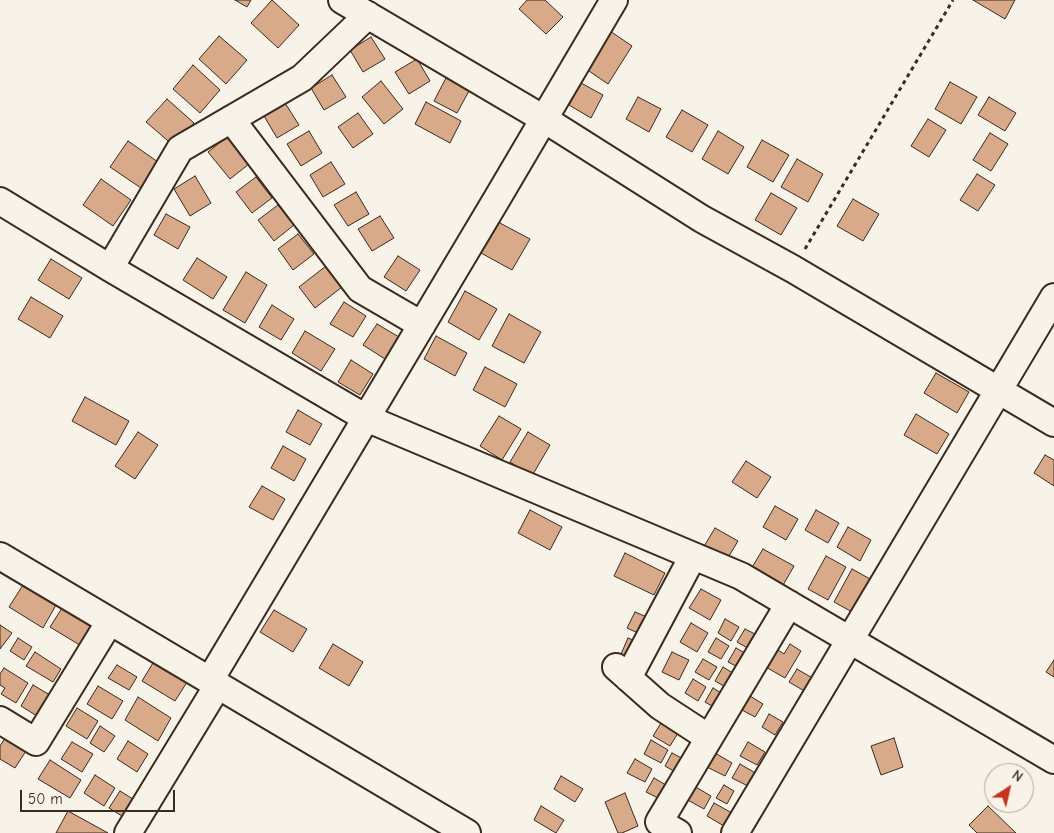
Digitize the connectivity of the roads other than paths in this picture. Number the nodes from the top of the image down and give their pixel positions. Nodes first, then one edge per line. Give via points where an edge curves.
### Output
1 (342, 0) edge
2 (614, 0) edge
3 (368, 15) junction
4 (231, 119) junction
5 (544, 120) junction
6 (0, 201) edge
7 (110, 268) junction
8 (1054, 297) edge
9 (422, 325) junction
10 (999, 391) junction
11 (1054, 423) edge
12 (363, 424) junction
13 (690, 562) junction
14 (3, 564) edge
15 (785, 610) junction
16 (110, 621) junction
17 (846, 646) junction
18 (214, 683) junction
19 (0, 720) edge
20 (709, 738) junction
21 (1054, 760) edge
22 (128, 833) edge
23 (468, 833) edge
24 (678, 833) edge
25 (735, 833) edge

1 - 3 street
2 - 5 street
3 - 4 street via 302,78
3 - 5 street
4 - 7 street via 180,149
4 - 9 street via 360,289
5 - 9 street
5 - 10 street via 702,219
6 - 7 street
7 - 12 street
8 - 10 street
9 - 12 street
10 - 11 street
10 - 17 street
12 - 13 street
12 - 18 street
13 - 15 street via 741,576
13 - 20 street via 622,672 660,706
14 - 16 street
15 - 17 street
15 - 20 street
16 - 18 street
16 - 19 street via 36,742
17 - 21 street
17 - 25 street
18 - 22 street
18 - 23 street
20 - 24 street via 659,822

